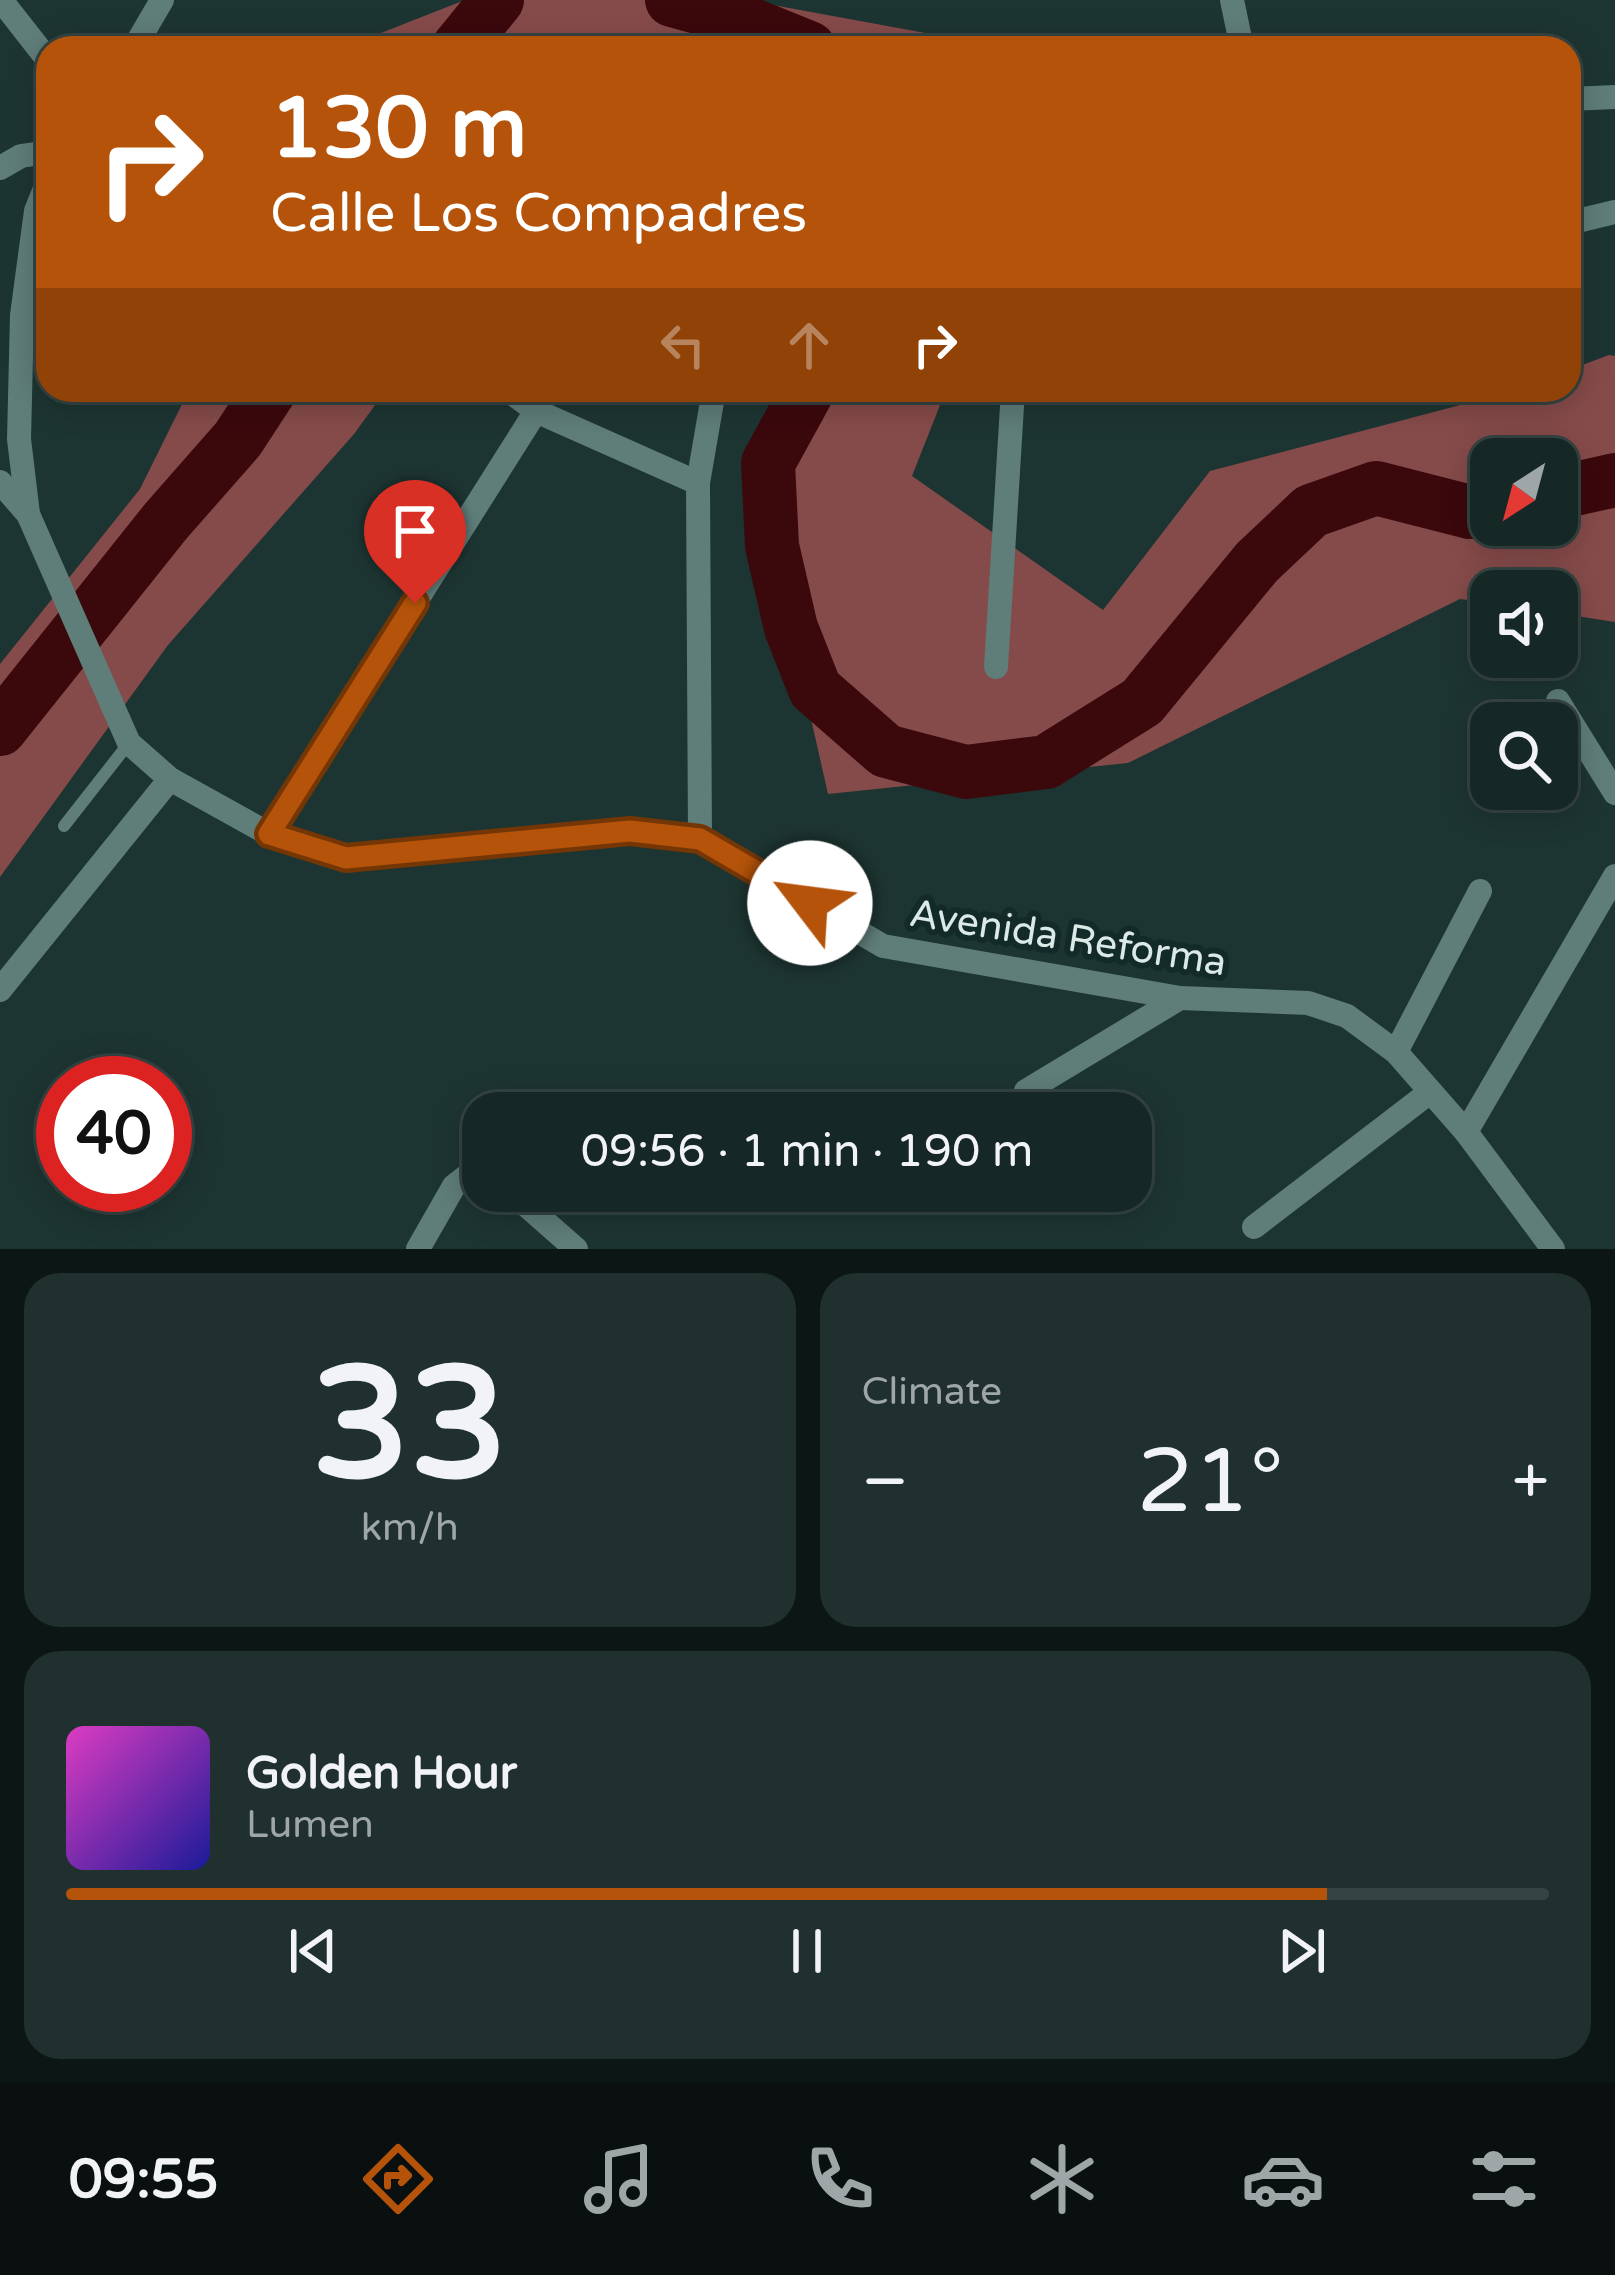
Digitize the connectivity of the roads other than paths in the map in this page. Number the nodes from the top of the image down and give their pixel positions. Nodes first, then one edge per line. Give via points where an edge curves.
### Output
1 (1, 0) edge
2 (162, 0) edge
3 (1232, 0) edge
4 (144, 36) edge
5 (1240, 36) edge
6 (36, 45) edge
7 (1615, 97) edge
8 (1581, 99) edge
9 (36, 153) edge
10 (0, 168) edge
11 (36, 212) edge
12 (1615, 212) edge
13 (1581, 220) edge
14 (524, 402) edge
15 (711, 402) edge
16 (1012, 402) edge
17 (536, 411) junction
18 (0, 482) edge
19 (698, 483) junction
20 (28, 514) junction
21 (996, 667) dead end
22 (1558, 701) dead end
23 (129, 743) junction
24 (170, 779) junction
25 (1615, 793) edge
26 (64, 826) dead end
27 (269, 834) junction
28 (700, 839) junction
29 (1615, 876) edge
30 (1480, 891) dead end
31 (0, 990) edge
32 (1180, 998) junction
33 (1396, 1052) junction
34 (1026, 1091) dead end
35 (1430, 1092) junction
36 (1466, 1132) junction
37 (462, 1180) edge
38 (534, 1212) edge
39 (1253, 1227) dead end
40 (418, 1249) edge
41 (576, 1249) edge
42 (1553, 1249) edge

1 - 6 street
2 - 4 street
3 - 5 street
7 - 8 street
9 - 10 street
11 - 20 street via 22,315 19,439
12 - 13 street
14 - 17 street
15 - 19 street
16 - 21 street
17 - 19 street
17 - 27 street
18 - 20 street
19 - 28 street
20 - 23 street, Avenida Reforma
22 - 25 street
23 - 24 street, Avenida Reforma
23 - 26 lane
24 - 27 street, Avenida Reforma
24 - 31 street
27 - 28 street, Avenida Reforma via 346,858 630,831
28 - 32 street, Avenida Reforma via 883,946
29 - 36 street
30 - 33 street
32 - 33 street, Avenida Reforma via 1308,1003 1347,1016
32 - 34 street
33 - 35 street, Avenida Reforma
35 - 36 street, Avenida Reforma
35 - 39 street
36 - 42 street, Avenida Reforma
37 - 40 street
38 - 41 street

